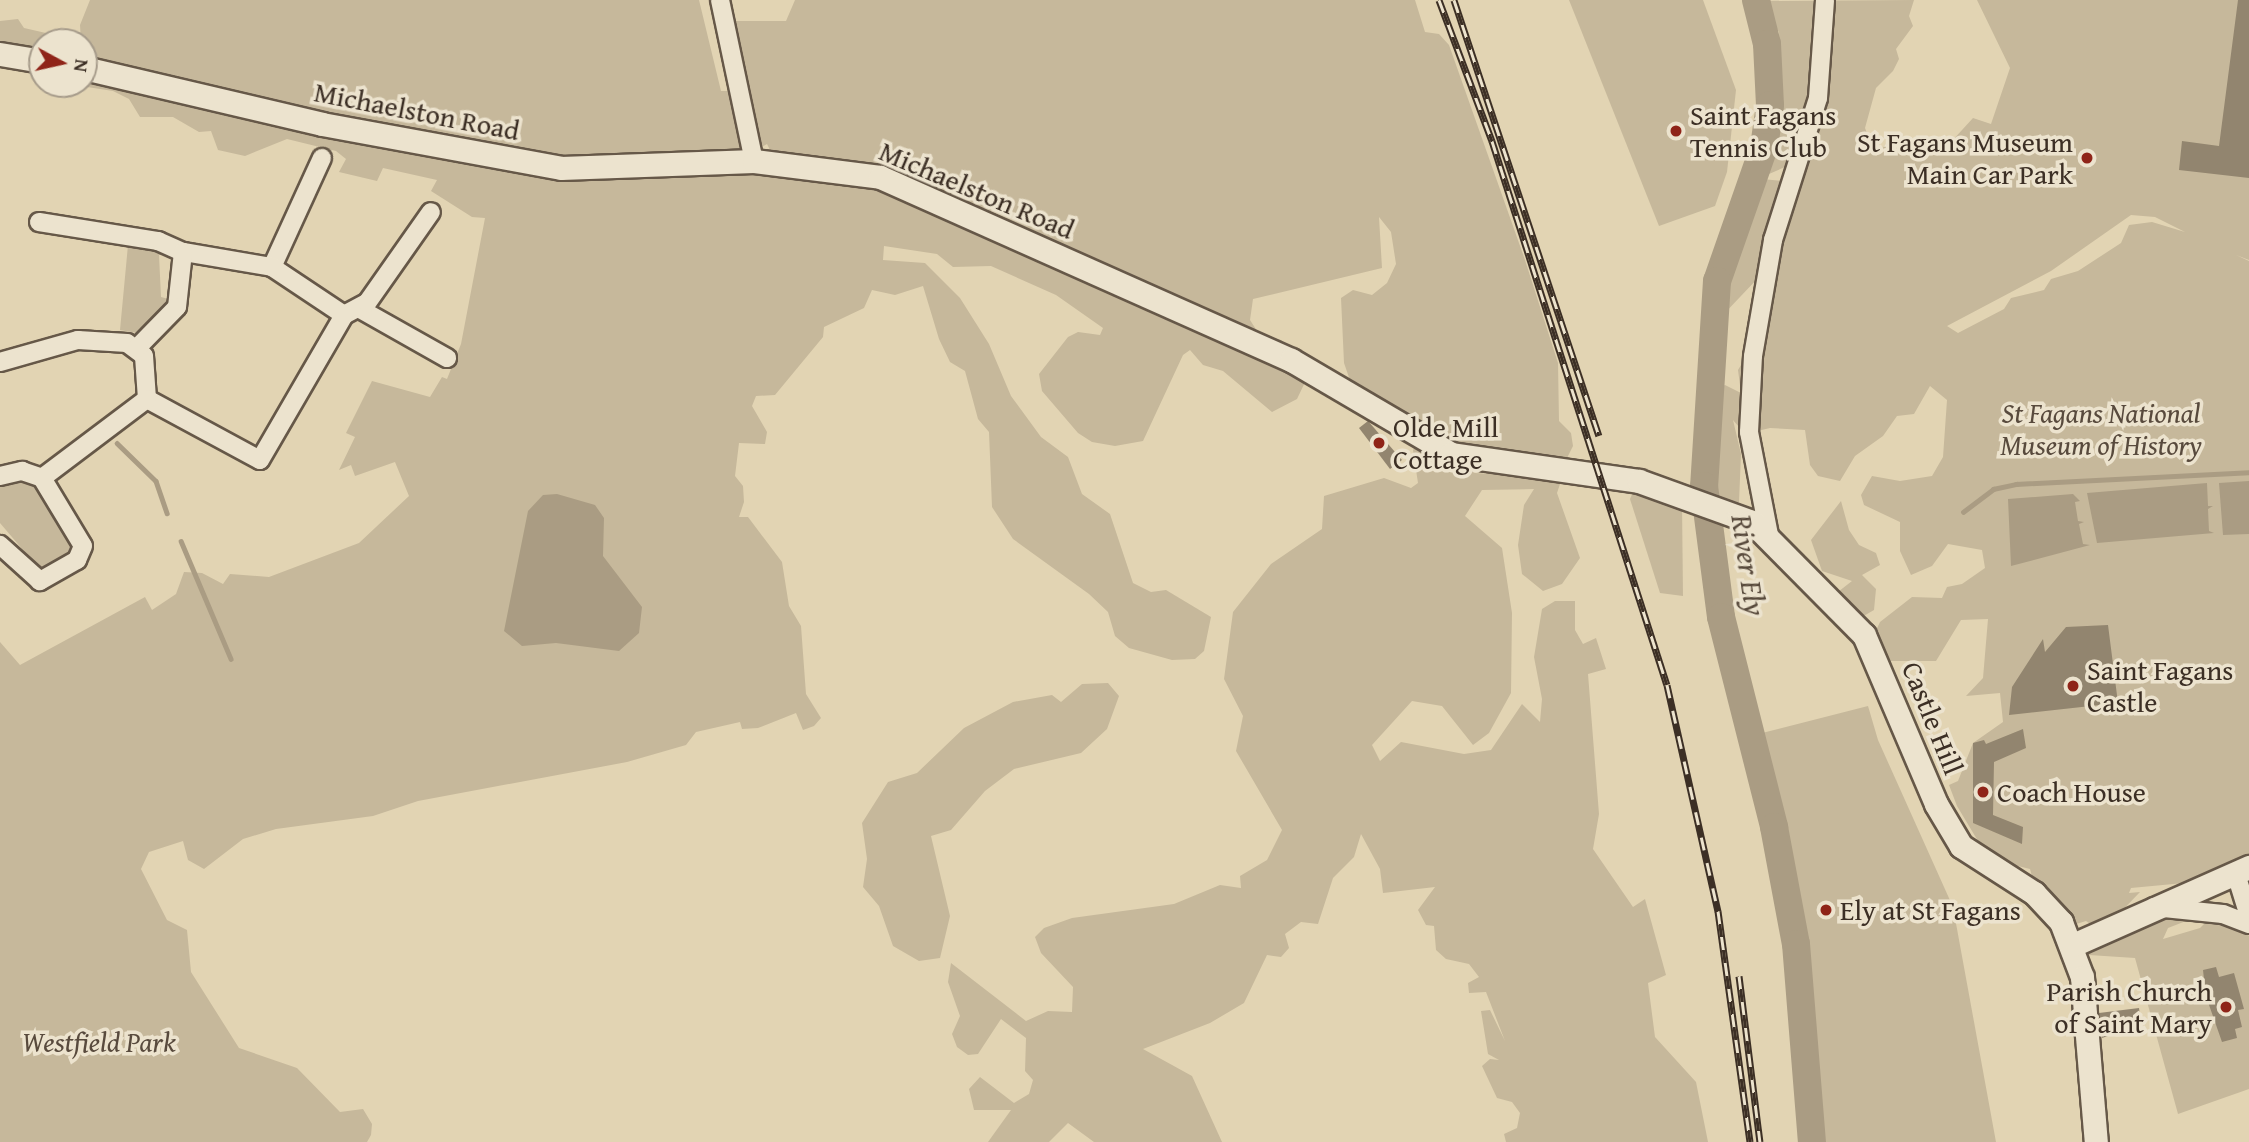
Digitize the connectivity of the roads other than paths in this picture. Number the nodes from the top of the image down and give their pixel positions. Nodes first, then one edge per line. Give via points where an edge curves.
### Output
1 (720, 0) edge
2 (1825, 0) edge
3 (0, 54) edge
4 (28, 59) edge
5 (98, 71) edge
6 (322, 158) dead end
7 (754, 162) junction
8 (432, 212) dead end
9 (39, 222) dead end
10 (183, 252) junction
11 (272, 267) junction
12 (352, 312) junction
13 (137, 348) junction
14 (447, 358) dead end
15 (0, 362) edge
16 (147, 399) junction
17 (0, 476) edge
18 (43, 478) junction
19 (1734, 513) joint
20 (1769, 535) junction
21 (0, 545) edge
22 (2242, 871) edge
23 (2153, 907) junction
24 (2249, 916) edge
25 (2249, 925) edge
26 (2073, 945) junction
27 (2096, 1142) edge

1 - 7 street
2 - 20 street via 1818,98 1773,240 1752,356 1749,432
3 - 4 street
5 - 7 street, Michaelston Road via 322,124 561,168
6 - 11 street
7 - 19 street, Michaelston Road via 861,172 915,190 1291,360 1451,454 1639,481
8 - 12 street
9 - 10 street via 158,241
10 - 11 street
10 - 13 street via 177,307
11 - 12 street
12 - 14 street
12 - 16 street via 260,460
13 - 15 street via 111,340 78,340
13 - 16 street via 146,368
16 - 18 street
17 - 18 street via 22,471
18 - 21 street via 80,538 81,555 33,581
19 - 20 street, Castle Hill
20 - 26 street, Castle Hill via 1873,648 1936,804 1961,846 2041,898
22 - 23 street
22 - 24 street
23 - 25 street via 2223,914
23 - 26 street
26 - 27 street via 2084,989

